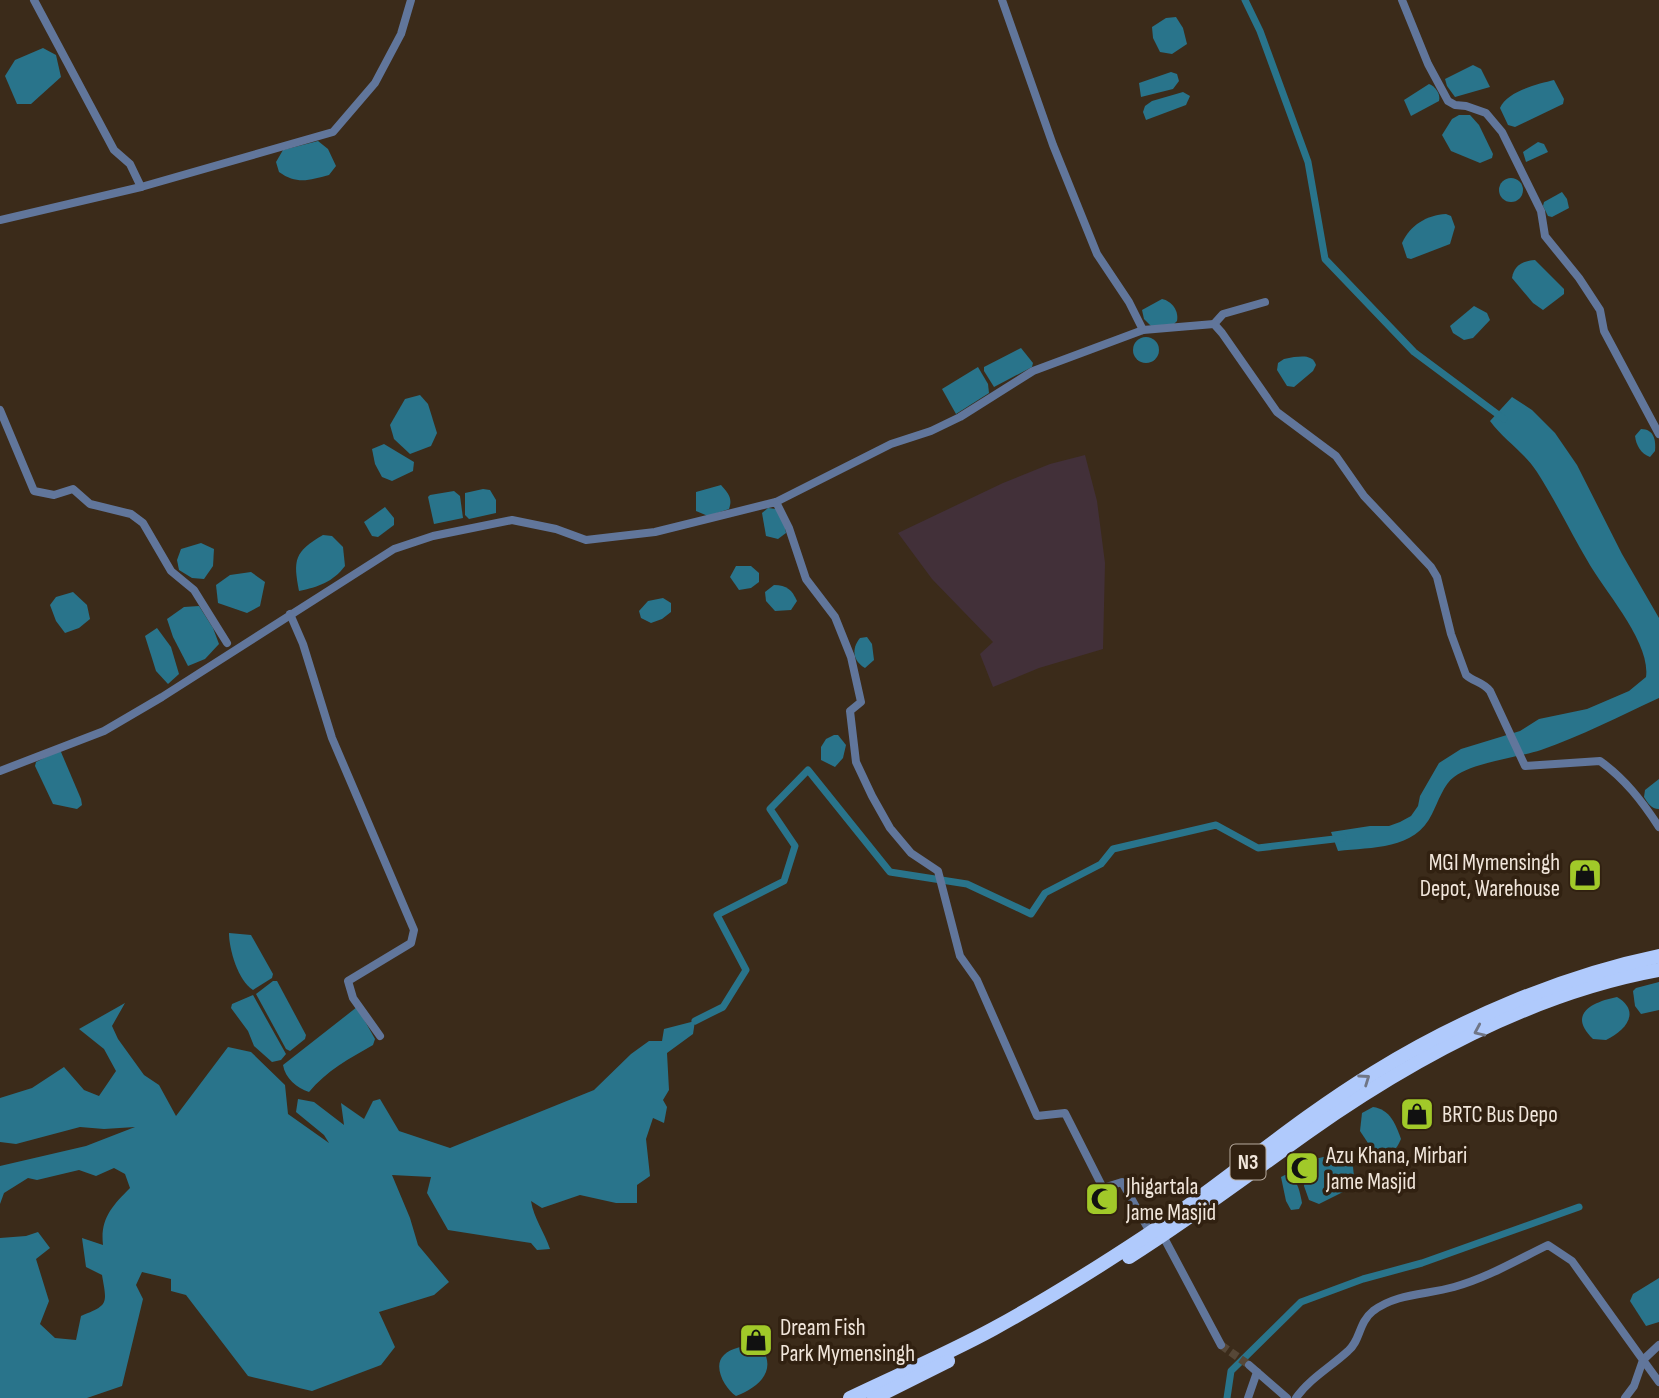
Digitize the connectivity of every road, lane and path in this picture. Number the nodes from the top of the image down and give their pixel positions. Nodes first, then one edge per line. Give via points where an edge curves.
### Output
1 (34, 0) edge
2 (411, 0) edge
3 (1002, 0) edge
4 (1402, 0) edge
5 (141, 187) junction
6 (0, 220) edge
7 (1265, 302) dead end
8 (1213, 324) junction
9 (1143, 330) junction
10 (0, 410) edge
11 (1659, 434) edge
12 (776, 502) junction
13 (290, 614) junction
14 (227, 643) dead end
15 (0, 771) edge
16 (1659, 827) edge
17 (1659, 957) edge
18 (1659, 970) edge
19 (380, 1036) dead end
20 (1156, 1234) junction
21 (1221, 1345) tunnel mouth
22 (1659, 1345) edge
23 (1643, 1360) junction
24 (1248, 1365) tunnel mouth
25 (1257, 1372) junction
26 (1659, 1382) edge
27 (850, 1398) edge
28 (874, 1398) edge
29 (1248, 1398) edge
30 (1287, 1398) edge
31 (1296, 1398) edge
32 (1625, 1398) edge

1 - 5 street via 114,150 130,164
2 - 5 street via 401,34 374,83 333,132
3 - 9 street via 1097,254
4 - 11 street via 1448,101 1486,113 1502,132 1541,211 1545,236 1600,310 1604,331
5 - 6 street
7 - 8 street via 1223,314
8 - 9 street
8 - 16 street via 1277,412 1336,456 1364,496 1431,567 1466,675 1490,691 1525,766 1600,761 1634,791
9 - 12 street via 1033,371 960,417 891,444
10 - 14 street via 34,491 54,495 73,489 89,504 131,514 143,523 171,571 194,590
12 - 13 street via 655,532 586,540 512,520 433,536 394,549
12 - 20 street via 806,579 835,618 851,657 861,702 850,711 856,762 890,828 911,853 938,871 960,956 977,980 1037,1116 1065,1113 1103,1188 1122,1182
13 - 15 street via 104,731
13 - 19 street via 332,737 414,930 411,943 348,981 353,998
20 -> 17 highway, N3 via 1374,1072 1485,1014 1564,983
18 -> 20 highway, N3 via 1526,1010 1455,1042 1384,1082
20 - 21 street
20 - 27 highway, N3 via 992,1329
20 - 28 highway, N3 via 1046,1310
22 - 23 street
23 - 26 street
23 - 31 street via 1572,1261 1548,1245 1482,1277 1404,1296 1375,1310 1363,1319 1352,1348
23 - 32 street
24 - 25 street
25 - 29 street
25 - 30 street

